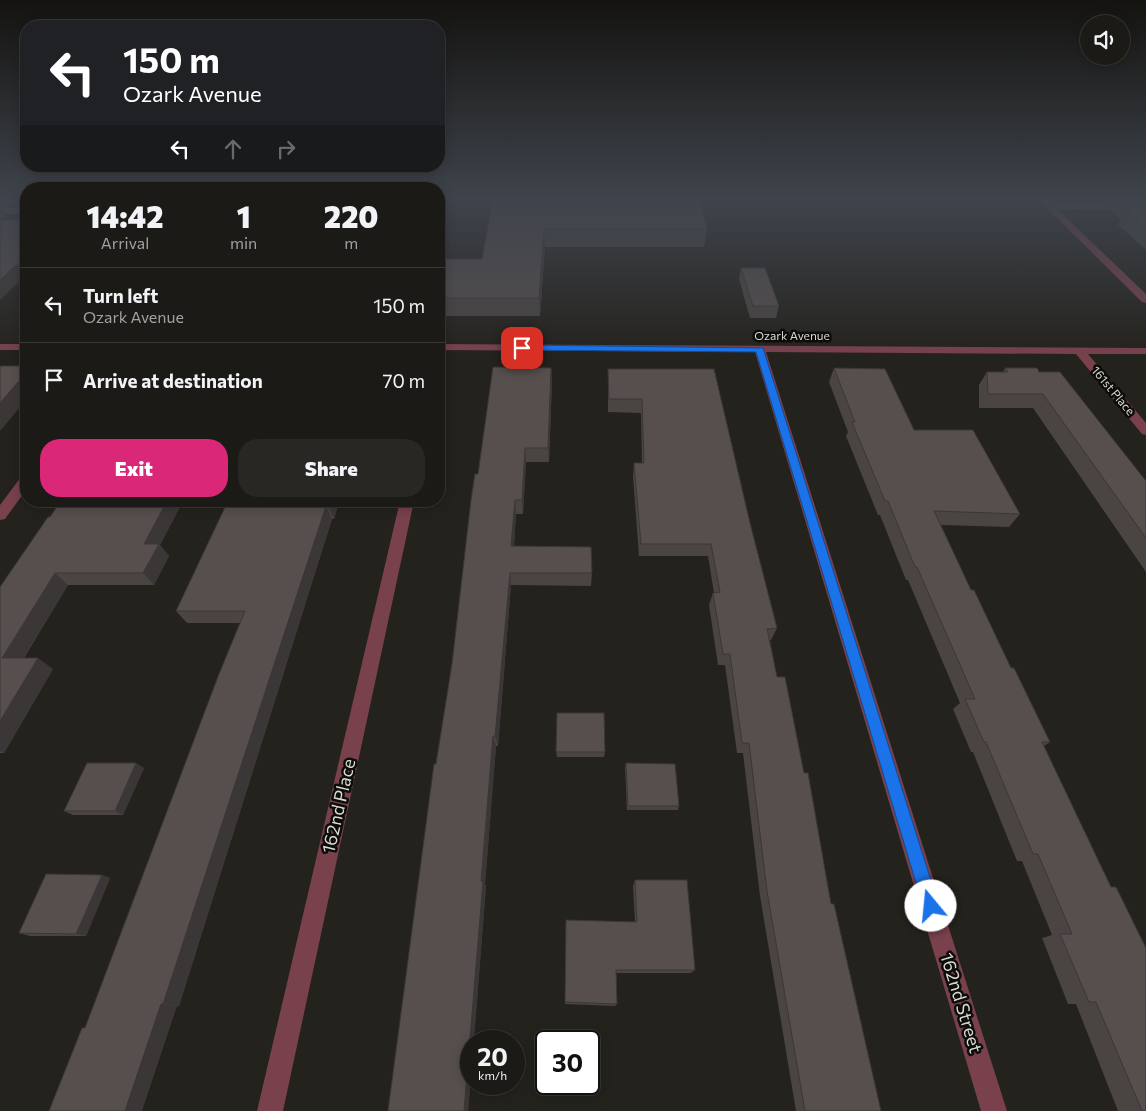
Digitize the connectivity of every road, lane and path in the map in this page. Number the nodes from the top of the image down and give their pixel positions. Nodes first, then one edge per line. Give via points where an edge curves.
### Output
1 (1096, 252) edge
2 (1146, 300) edge
3 (0, 347) edge
4 (20, 347) edge
5 (445, 347) edge
6 (760, 350) junction
7 (1079, 351) junction
8 (1146, 351) edge
9 (1146, 431) edge
10 (20, 488) edge
11 (406, 507) edge
12 (0, 515) edge
13 (270, 1111) edge
14 (994, 1111) edge

1 - 2 street
3 - 4 street
5 - 6 street, Ozark Avenue
6 - 7 street, Ozark Avenue
6 - 14 street, 162nd Street
7 - 8 street, Ozark Avenue
7 - 9 street, 161st Place
10 - 12 street
11 - 13 street, 162nd Place

